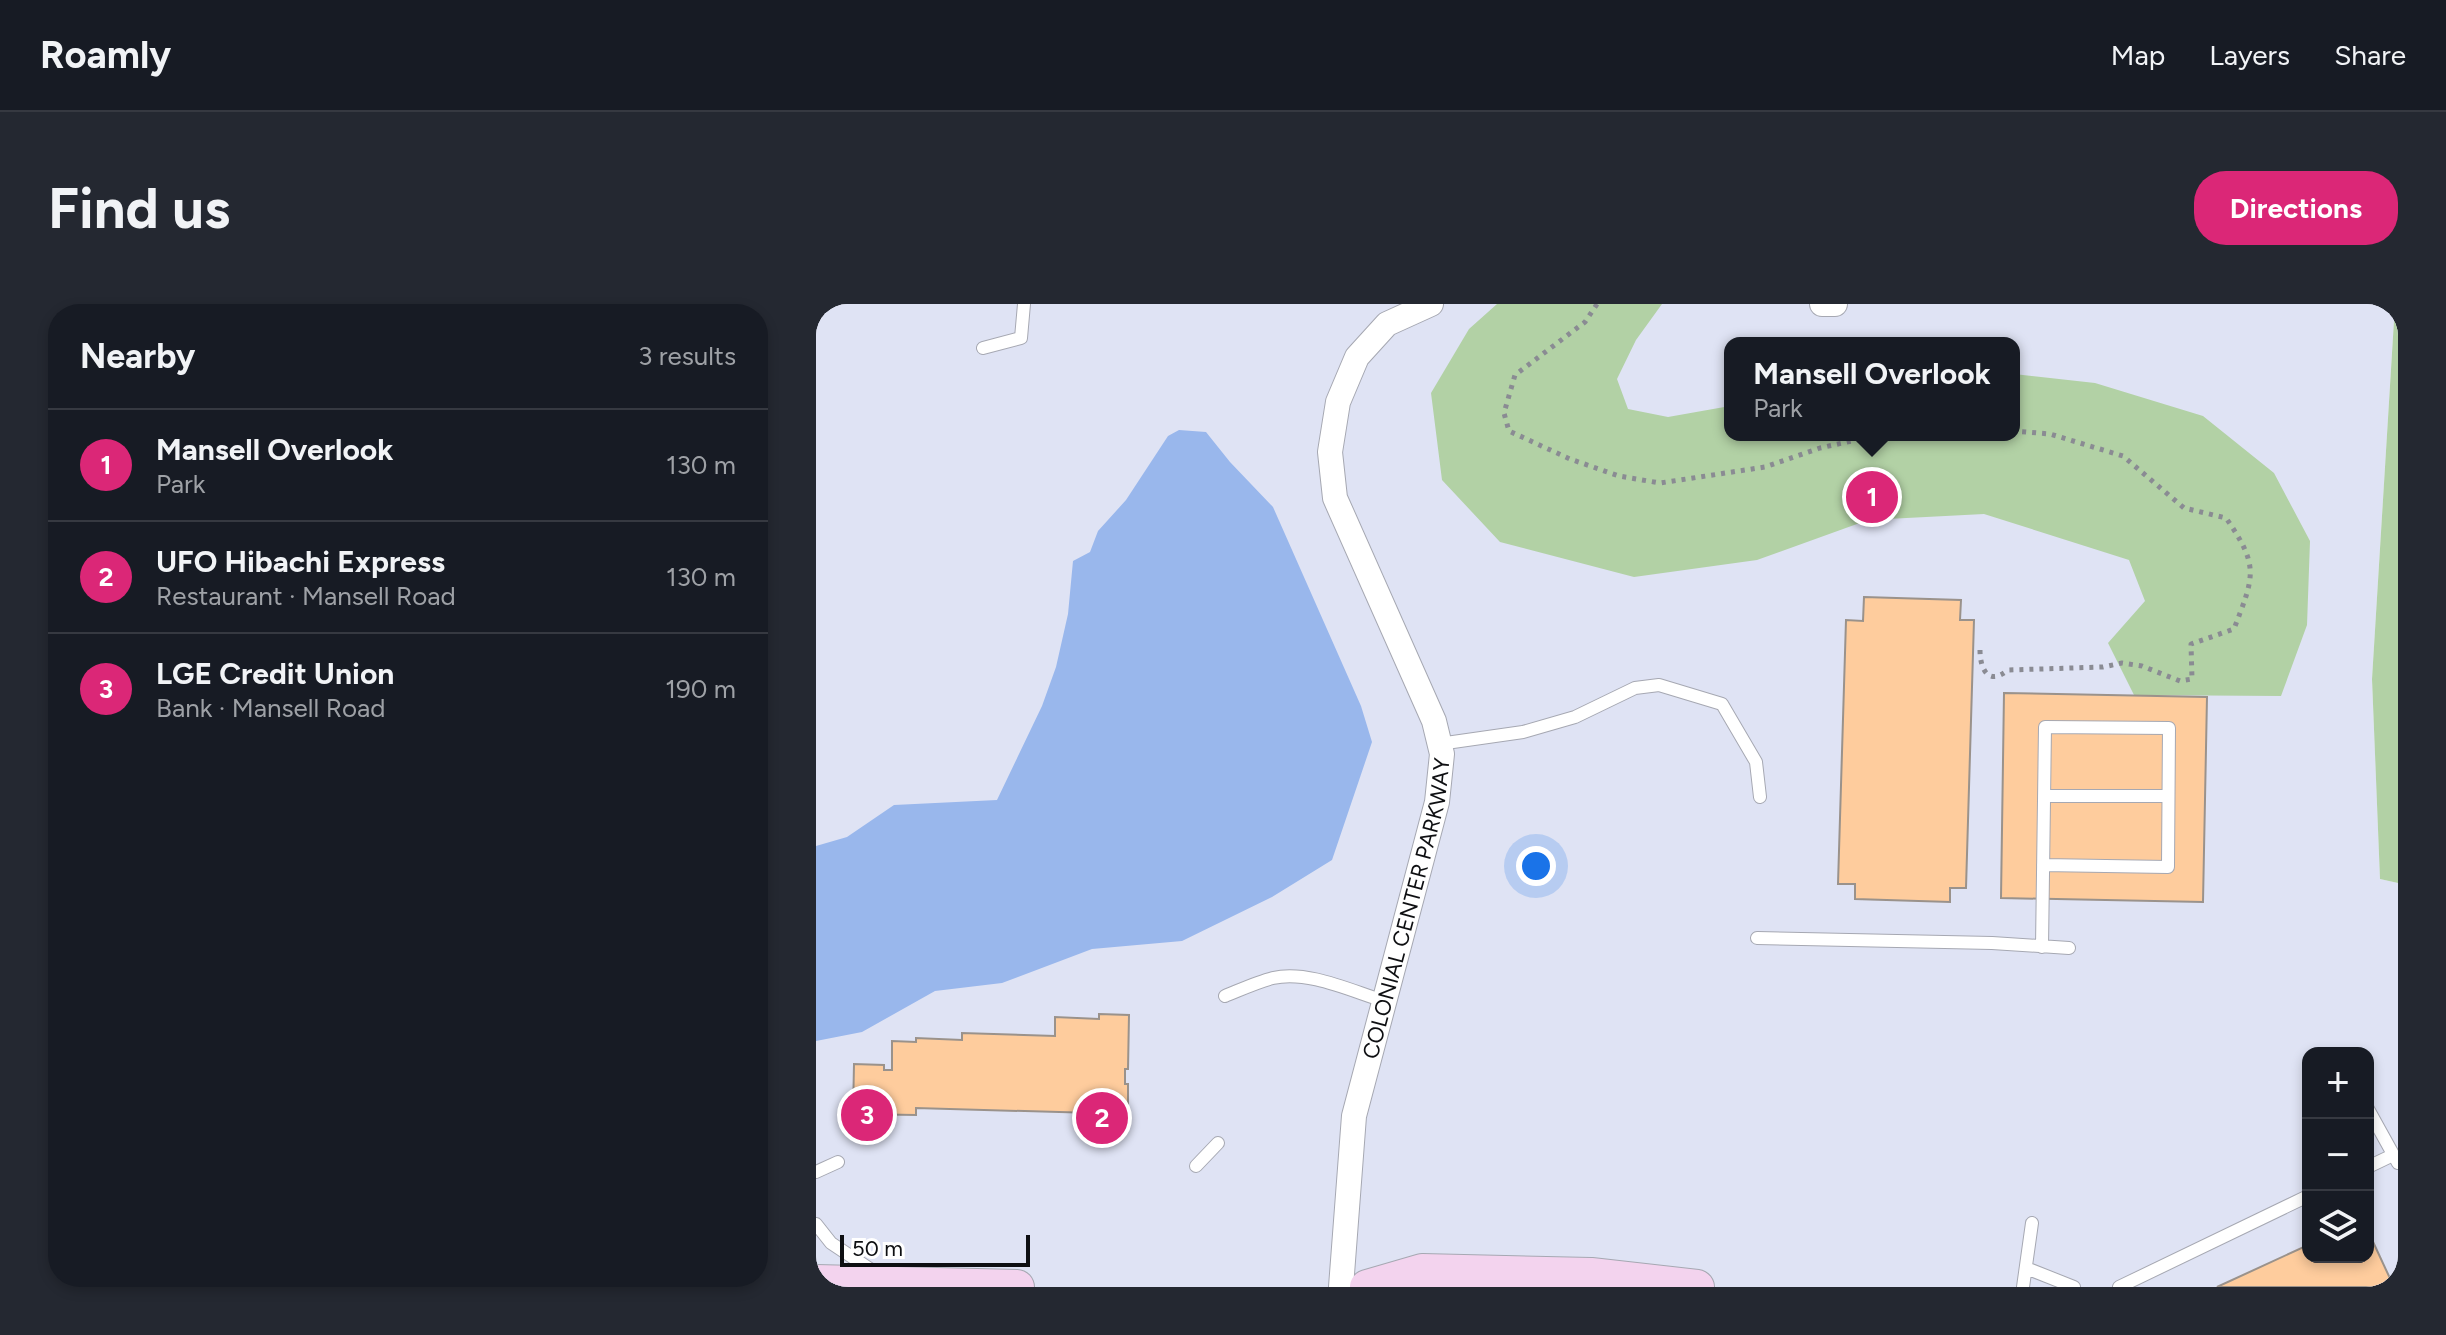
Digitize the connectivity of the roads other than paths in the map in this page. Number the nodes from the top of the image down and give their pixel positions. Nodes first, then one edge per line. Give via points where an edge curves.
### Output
1 (1024, 304) edge
2 (1431, 304) edge
3 (1822, 304) edge
4 (1835, 304) edge
5 (983, 348) dead end
6 (1439, 744) junction
7 (2044, 796) junction
8 (2168, 796) junction
9 (1760, 797) dead end
10 (2043, 865) junction
11 (1757, 938) dead end
12 (2042, 947) junction
13 (2069, 948) dead end
14 (1225, 996) dead end
15 (1384, 1001) junction
16 (2374, 1119) edge
17 (1218, 1143) dead end
18 (2396, 1159) edge
19 (838, 1162) dead end
20 (2374, 1165) edge
21 (1196, 1166) dead end
22 (816, 1172) edge
23 (2302, 1199) edge
24 (2032, 1223) dead end
25 (816, 1224) edge
26 (2026, 1268) junction
27 (816, 1282) edge
28 (892, 1284) junction
29 (850, 1285) edge
30 (1017, 1287) edge
31 (1341, 1287) edge
32 (1367, 1287) edge
33 (1697, 1287) edge
34 (2023, 1287) edge
35 (2074, 1287) edge
36 (2119, 1287) edge

1 - 5 lane via 1021,338
2 - 6 street, COLONIAL CENTER PARKWAY via 1387,324 1357,357 1338,402 1330,452 1335,498 1434,721
3 - 4 street
6 - 9 lane via 1523,732 1575,717 1635,688 1659,685 1722,704 1756,762
6 - 15 street, COLONIAL CENTER PARKWAY via 1437,802
7 - 8 lane
7 - 8 lane via 2045,727 2169,728
7 - 10 lane
8 - 10 lane via 2168,867
10 - 12 lane
11 - 12 lane
12 - 13 lane
14 - 15 lane via 1287,977
15 - 31 street, COLONIAL CENTER PARKWAY via 1354,1116
16 - 18 lane
17 - 21 lane
18 - 20 lane
19 - 22 lane
23 - 36 lane
24 - 26 lane
25 - 28 lane via 831,1243
26 - 34 lane
26 - 35 lane
27 - 29 main road
28 - 29 main road
28 - 30 main road
32 - 33 main road via 1422,1271 1591,1275

